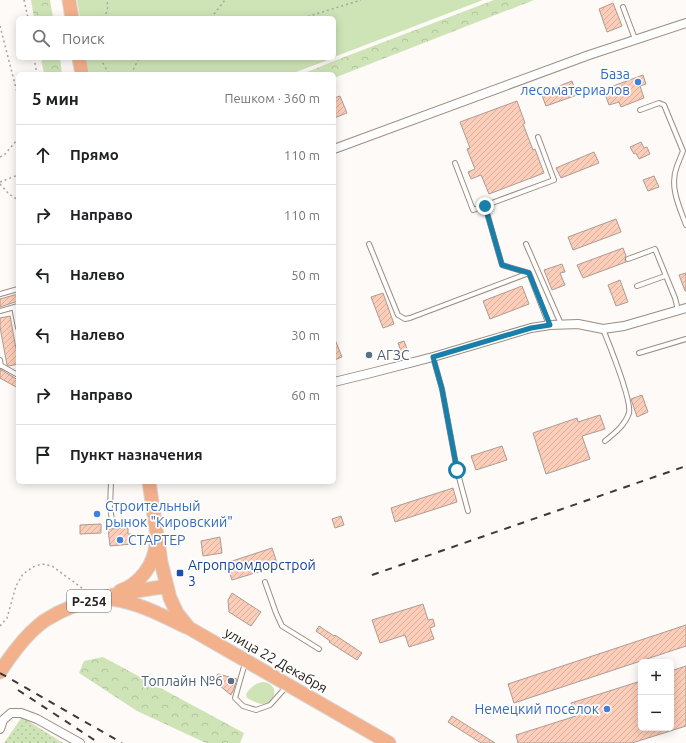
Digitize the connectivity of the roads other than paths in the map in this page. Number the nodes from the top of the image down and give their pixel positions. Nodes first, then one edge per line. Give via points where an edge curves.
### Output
1 (69, 0) edge
2 (623, 7) dead end
3 (72, 16) edge
4 (686, 23) edge
5 (635, 39) junction
6 (79, 60) edge
7 (82, 72) edge
8 (640, 110) dead end
9 (538, 138) dead end
10 (336, 148) edge
11 (455, 164) dead end
12 (485, 206) junction
13 (686, 225) edge
14 (369, 244) dead end
15 (526, 244) dead end
16 (628, 259) dead end
17 (529, 273) junction
18 (665, 276) junction
19 (637, 286) dead end
20 (16, 290) edge
21 (0, 294) edge
22 (16, 306) edge
23 (682, 309) edge
24 (0, 311) edge
25 (561, 324) junction
26 (550, 325) junction
27 (603, 329) junction
28 (686, 339) edge
29 (639, 352) dead end
30 (433, 357) junction
31 (0, 360) edge
32 (1, 366) edge
33 (16, 374) edge
34 (336, 382) edge
35 (605, 441) dead end
36 (111, 484) edge
37 (149, 484) edge
38 (468, 511) dead end
39 (112, 520) dead end
40 (157, 536) junction
41 (265, 582) dead end
42 (167, 586) junction
43 (97, 599) junction
44 (189, 628) junction
45 (319, 649) dead end
46 (246, 661) junction
47 (0, 672) edge
48 (288, 685) junction
49 (0, 729) edge
50 (80, 743) edge
51 (389, 743) edge

1 - 3 main road
2 - 5 lane
4 - 5 street
5 - 10 street
6 - 7 main road
8 - 13 lane via 659,103 664,105 683,151 674,180 675,192
9 - 12 lane via 554,180
11 - 12 lane via 473,210
12 - 17 lane via 502,265
14 - 17 lane via 398,315 405,319
15 - 25 lane
16 - 18 lane via 655,249
17 - 26 lane
18 - 19 lane
18 - 23 lane via 674,298
20 - 21 lane
22 - 24 lane
23 - 27 street via 624,326
25 - 26 street
25 - 27 street via 578,324
26 - 30 street via 531,328
27 - 35 lane via 627,394 629,411 622,426
28 - 29 lane
30 - 34 street
30 - 38 lane
31 - 32 lane
32 - 33 lane
36 - 39 lane
37 - 40 main road, улица 22 Декабря
40 - 42 main road, улица 22 Декабря
40 - 43 main road via 153,558 138,581 124,590
41 - 45 lane via 282,626
42 - 43 main road, Р-254
42 - 44 main road, улица 22 Декабря via 177,612
43 - 44 main road via 118,600 134,605
43 - 47 main road, Р-254 via 60,611 39,624 22,641
44 - 46 main road, улица 22 Декабря
46 - 48 main road, улица 22 Декабря
46 - 48 lane via 235,698 243,706 256,710 270,705
48 - 51 main road, улица 22 Декабря
49 - 50 street via 3,720 11,712 21,712

